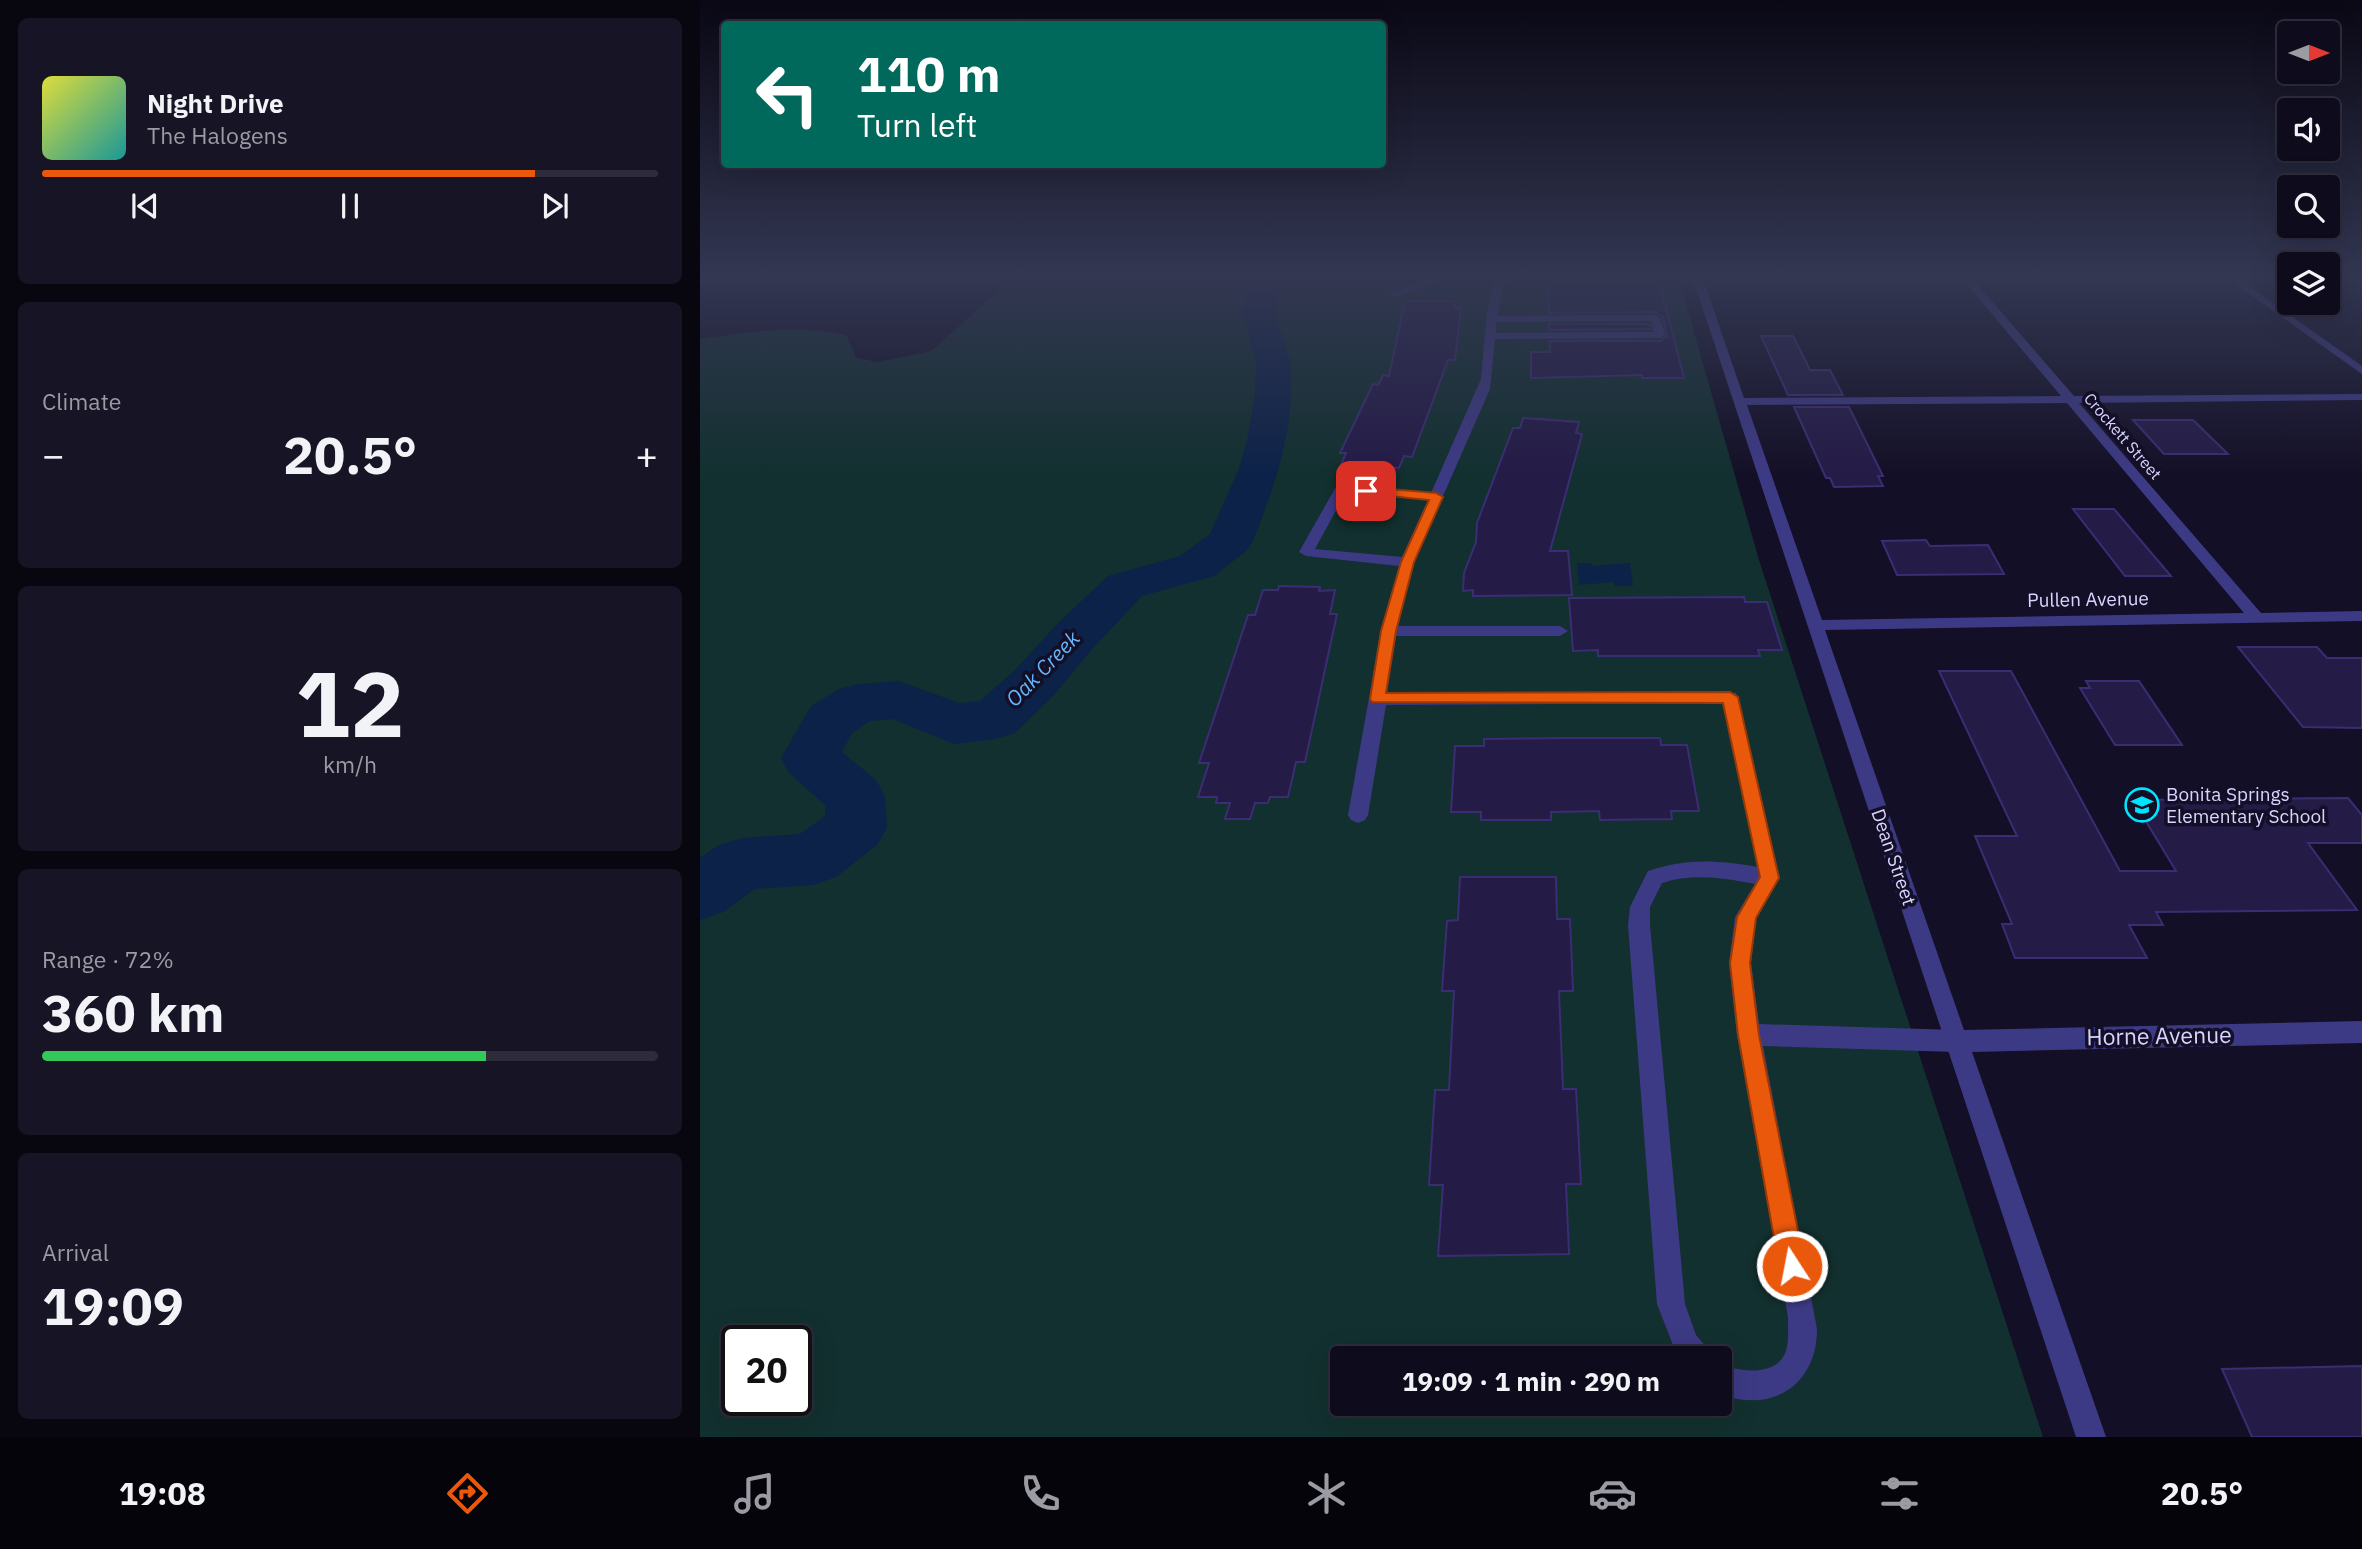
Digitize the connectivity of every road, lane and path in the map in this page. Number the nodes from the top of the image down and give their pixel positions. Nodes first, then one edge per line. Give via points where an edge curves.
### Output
1 (1490, 343) edge
2 (1719, 343) edge
3 (2021, 343) edge
4 (2323, 343) edge
5 (2362, 371) edge
6 (2362, 397) edge
7 (2069, 400) junction
8 (1739, 402) junction
9 (1436, 497) junction
10 (1407, 562) junction
11 (2362, 615) edge
12 (2256, 617) junction
13 (1815, 625) junction
14 (1389, 631) junction
15 (1560, 631) dead end
16 (1378, 699) junction
17 (1358, 815) dead end
18 (1770, 878) junction
19 (2362, 1032) edge
20 (1749, 1035) junction
21 (1956, 1041) junction
22 (1687, 1346) edge
23 (1732, 1385) edge
24 (2091, 1437) edge

1 - 9 street via 1487,379
2 - 8 street, Dean Street
3 - 7 street, Crockett Street
4 - 5 street
6 - 7 street
7 - 8 street
7 - 12 street, Crockett Street
8 - 13 street, Dean Street
9 - 10 street
9 - 10 street via 1342,488 1306,552
10 - 14 street
11 - 12 street, Pullen Avenue
12 - 13 street, Pullen Avenue
13 - 21 street, Dean Street
14 - 15 street
14 - 16 street
16 - 17 street
16 - 18 street via 1730,697
18 - 20 street via 1746,917 1740,963
18 - 22 street via 1688,867 1673,870 1654,877 1640,907 1671,1304
19 - 21 street, Horne Avenue
20 - 21 street, Horne Avenue
20 - 23 street via 1802,1342 1795,1365 1782,1379
21 - 24 street, Dean Street

